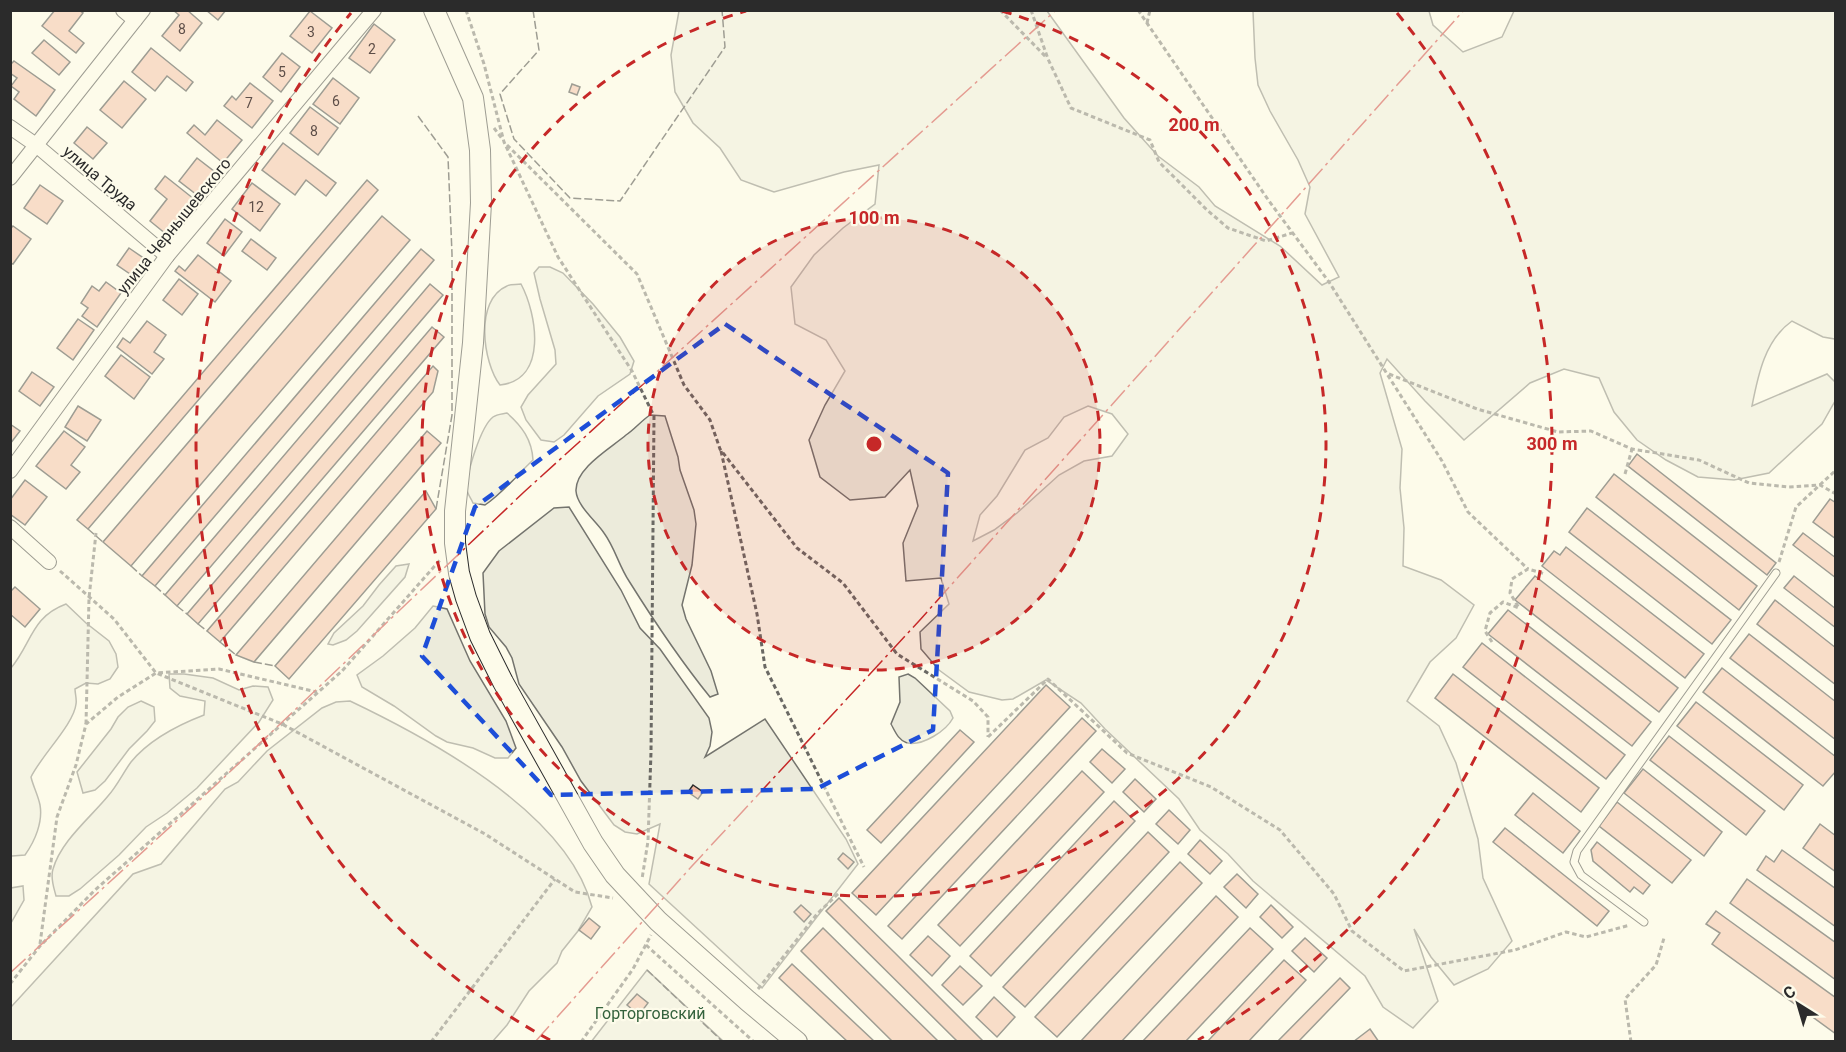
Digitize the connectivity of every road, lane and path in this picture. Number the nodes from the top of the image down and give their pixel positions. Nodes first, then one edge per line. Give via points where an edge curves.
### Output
1 (123, 10) edge
2 (374, 10) edge
3 (434, 10) edge
4 (466, 10) edge
5 (1000, 10) edge
6 (1030, 10) edge
7 (1138, 10) edge
8 (1150, 10) edge
9 (139, 15) edge
10 (1147, 23) junction
11 (1048, 59) junction
12 (492, 124) dead end
13 (10, 127) edge
14 (504, 142) junction
15 (36, 146) junction
16 (10, 178) edge
17 (1293, 233) junction
18 (167, 256) junction
19 (1387, 373) junction
20 (1632, 448) junction
21 (720, 449) junction
22 (10, 471) edge
23 (1836, 471) edge
24 (1625, 474) dead end
25 (1820, 485) junction
26 (1836, 494) edge
27 (10, 527) edge
28 (96, 532) dead end
29 (455, 543) junction
30 (49, 562) joint
31 (1528, 569) junction
32 (1776, 573) joint
33 (1545, 574) dead end
34 (89, 597) junction
35 (1492, 642) dead end
36 (156, 673) junction
37 (318, 692) junction
38 (86, 724) junction
39 (282, 724) junction
40 (864, 867) dead end
41 (555, 879) junction
42 (840, 892) dead end
43 (639, 902) junction
44 (658, 921) junction
45 (1644, 922) joint
46 (1664, 938) dead end
47 (646, 945) junction
48 (40, 946) junction
49 (10, 984) edge
50 (748, 1001) junction
51 (431, 1041) edge
52 (581, 1041) edge
53 (754, 1041) edge
54 (797, 1041) edge
55 (1631, 1041) edge

1 - 9 street
2 - 18 street, улица Чернышевского
3 - 29 street via 473,98 480,150 474,320
4 - 14 path
5 - 11 path
6 - 11 path
7 - 10 path
8 - 10 path
9 - 15 street
10 - 17 path
11 - 17 path via 1071,108 1150,140 1159,162 1228,228 1266,241
12 - 14 path
13 - 15 street, улица Труда
14 - 21 path via 637,274 684,385 710,420
14 - 43 path via 558,257 632,371 654,416 648,841
15 - 16 street
15 - 18 street, улица Труда
17 - 19 path
18 - 22 street, улица Чернышевского
19 - 20 path via 1477,409 1558,432 1591,431
19 - 31 path via 1442,461 1468,512
20 - 24 path
20 - 25 path via 1699,460 1749,483
21 - 40 path via 765,667
21 - 45 path via 797,548 843,583 897,654 974,701 988,717 988,737 1048,679 1127,753 1211,787 1280,830 1334,894 1352,931 1404,971 1515,950 1566,932 1587,936
23 - 25 path
25 - 26 path
25 - 32 path via 1796,507
27 - 30 street
28 - 34 path
29 - 37 path via 342,671
29 - 43 street via 466,598 503,682 593,843
30 - 34 path
31 - 33 path
31 - 35 path via 1512,579 1510,593 1519,608 1503,602 1490,613 1485,632
32 - 45 lane via 1577,851 1574,862 1581,875
34 - 36 path via 114,619
34 - 38 path
36 - 37 path via 219,669
36 - 38 path
36 - 39 path
37 - 39 path
38 - 48 path via 57,817
39 - 41 path via 485,834
39 - 48 path via 94,891
41 - 43 path via 575,892
41 - 51 path
42 - 50 path
43 - 44 street
44 - 47 path
44 - 50 street
46 - 55 path via 1656,965 1626,999
47 - 52 path
47 - 53 path
48 - 49 path
50 - 54 street

